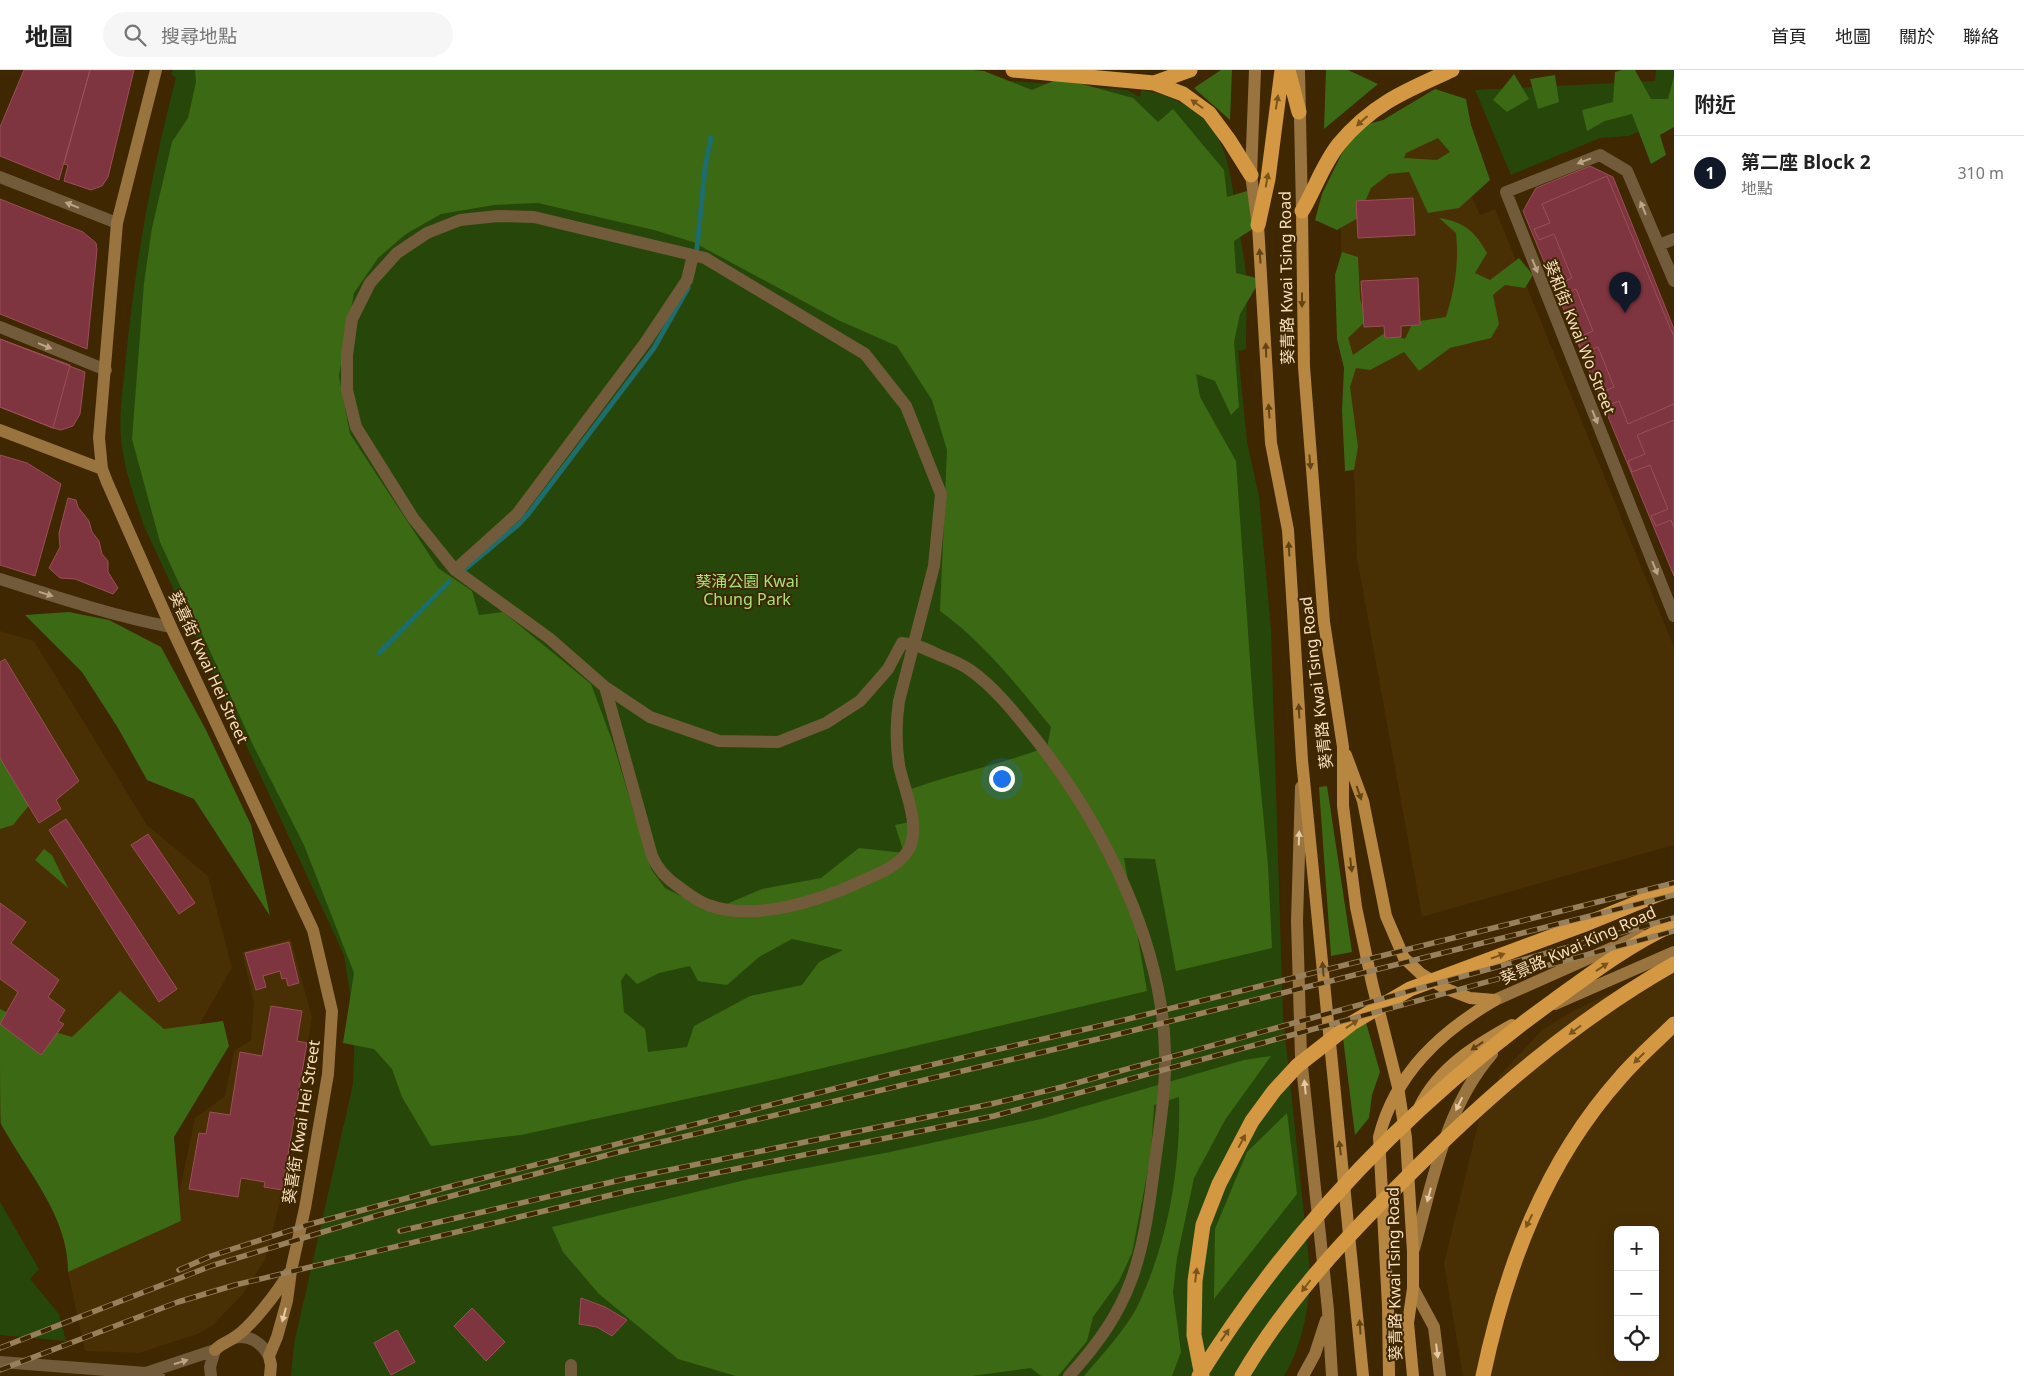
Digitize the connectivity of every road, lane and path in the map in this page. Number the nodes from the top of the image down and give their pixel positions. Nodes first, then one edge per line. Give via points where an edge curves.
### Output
1 (156, 70) edge
2 (1014, 70) edge
3 (1190, 70) edge
4 (1255, 70) edge
5 (1282, 70) edge
6 (1288, 70) edge
7 (1299, 70) edge
8 (1452, 70) edge
9 (1154, 83) junction
10 (1299, 112) junction
11 (1251, 175) junction
12 (0, 177) edge
13 (1302, 211) junction
14 (117, 224) junction
15 (1258, 225) junction
16 (1674, 239) edge
17 (1659, 245) junction
18 (694, 255) junction
19 (1674, 281) edge
20 (0, 327) edge
21 (106, 370) junction
22 (0, 430) edge
23 (102, 469) junction
24 (454, 570) junction
25 (0, 579) edge
26 (1674, 616) edge
27 (171, 627) junction
28 (915, 644) junction
29 (606, 687) junction
30 (1343, 747) junction
31 (1302, 760) junction
32 (1674, 888) edge
33 (1674, 920) edge
34 (1674, 924) edge
35 (1674, 952) edge
36 (1674, 964) edge
37 (1495, 1000) junction
38 (1550, 1006) junction
39 (1674, 1024) edge
40 (1398, 1087) junction
41 (1406, 1138) junction
42 (1413, 1252) junction
43 (291, 1271) junction
44 (1413, 1288) junction
45 (1328, 1310) junction
46 (234, 1338) junction
47 (215, 1350) junction
48 (269, 1356) junction
49 (0, 1362) edge
50 (152, 1375) edge
51 (211, 1376) edge
52 (270, 1376) edge
53 (1069, 1376) edge
54 (1200, 1376) edge
55 (1242, 1376) edge
56 (1303, 1376) edge
57 (1332, 1376) edge
58 (1363, 1376) edge
59 (1389, 1376) edge
60 (1413, 1376) edge
61 (1440, 1376) edge
62 (1483, 1376) edge

1 - 14 street, 葵喜街 Kwai Hei Street
2 - 9 highway
3 - 9 highway
4 - 11 street, 葵青路 Kwai Tsing Road
15 -> 5 highway via 1268,179
6 - 10 highway
7 - 10 street, 葵青路 Kwai Tsing Road
8 -> 13 highway via 1389,99 1361,121 1338,145
11 -> 9 highway via 1209,113 1183,94
10 - 13 street, 葵青路 Kwai Tsing Road
11 - 15 street, 葵青路 Kwai Tsing Road
14 -> 12 street
13 -> 30 main road, 葵青路 Kwai Tsing Road via 1307,433 1324,622
14 - 21 street, 葵喜街 Kwai Hei Street
31 -> 15 main road, 葵青路 Kwai Tsing Road via 1288,530 1271,443
16 - 17 street
17 - 19 street
17 -> 26 street, 葵和街 Kwai Wo Street via 1627,171 1600,155 1506,192
18 - 24 street via 688,280 656,327 517,514
18 - 24 street via 534,216 498,216 460,220 427,233 397,253 370,283 352,319 348,355 347,390 356,427 413,518
18 - 28 street via 705,258 865,354 906,406 941,494 934,566
20 -> 21 street
21 - 23 street, 葵喜街 Kwai Hei Street via 99,438
22 - 23 street
23 - 27 street, 葵喜街 Kwai Hei Street
24 - 29 street via 549,638
25 -> 27 street via 69,602
27 - 43 street, 葵喜街 Kwai Hei Street via 314,930 332,1011 328,1074
28 - 29 street via 902,643 888,669 860,700 826,723 778,742 719,741 650,717
28 - 29 street via 899,701 898,717 899,766 913,826 909,849 890,868 819,899 786,907 743,910 708,905 687,893 661,871 650,851
28 - 53 street via 974,674 1015,714 1056,765 1097,830 1124,886 1161,1004 1166,1054 1164,1085 1144,1238 1129,1292 1120,1309 1092,1351
30 -> 37 main road via 1363,802 1386,916 1404,958 1444,988 1470,998
30 -> 40 main road, 葵青路 Kwai Tsing Road via 1343,806 1356,907
45 -> 31 street via 1301,1057 1297,922
58 -> 31 main road, 葵青路 Kwai Tsing Road
54 -> 32 highway via 1194,1335 1195,1281 1203,1225 1219,1184 1252,1121 1297,1066 1352,1024 1410,989
33 - 37 street, 葵景路 Kwai King Road
54 -> 34 highway via 1248,1302 1291,1245 1356,1170 1424,1103 1564,993 1628,949
35 - 38 street
36 -> 55 highway via 1646,979 1554,1046 1453,1131 1319,1268
37 - 40 main road via 1443,1036
38 -> 41 main road via 1460,1057 1422,1101
38 -> 42 street via 1493,1053 1463,1096 1442,1148
39 -> 62 highway via 1614,1084 1585,1121 1551,1177 1525,1230 1508,1276
40 - 41 main road, 葵青路 Kwai Tsing Road
40 - 59 main road via 1385,1113 1379,1137
41 - 42 main road, 葵青路 Kwai Tsing Road
42 - 44 main road, 葵青路 Kwai Tsing Road
43 - 46 street, 葵喜街 Kwai Hei Street via 268,1303
43 -> 48 street, 葵喜街 Kwai Hei Street via 288,1301
44 - 60 main road, 葵青路 Kwai Tsing Road via 1408,1323
44 -> 61 street via 1434,1327
45 - 56 street via 1315,1354
45 - 57 street
46 - 47 street, 葵喜街 Kwai Hei Street
46 - 48 street via 248,1338 256,1342
50 -> 47 street
47 - 51 street via 211,1358
48 - 52 street
49 - 50 street

